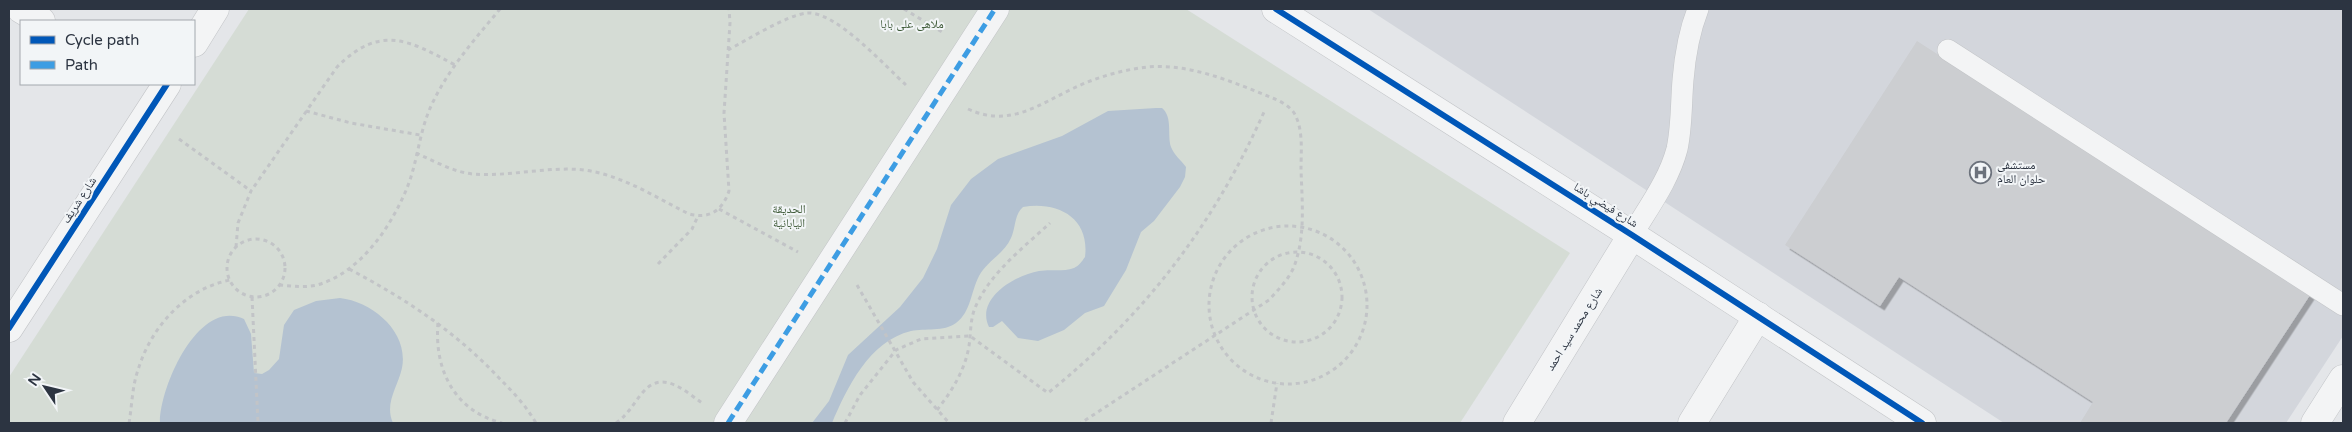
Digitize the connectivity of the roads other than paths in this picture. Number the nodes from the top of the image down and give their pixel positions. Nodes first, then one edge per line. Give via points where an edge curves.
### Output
1 (21, 9) edge
2 (215, 9) edge
3 (995, 9) edge
4 (1276, 9) edge
5 (1698, 9) edge
6 (39, 20) edge
7 (195, 41) edge
8 (1948, 50) dead end
9 (155, 88) edge
10 (1632, 235) junction
11 (2343, 305) edge
12 (1758, 316) junction
13 (9, 328) edge
14 (2342, 385) edge
15 (1913, 421) edge
16 (728, 423) edge
17 (1516, 423) edge
18 (1692, 423) edge
19 (2315, 423) edge

1 - 6 street
2 - 7 street
3 - 16 street
4 - 10 street, شارع فيضي باشا
5 - 10 lane via 1690,31 1676,150 1662,186
8 - 11 lane
9 - 13 street, شارع شريف
10 - 12 street, شارع فيضي باشا
10 - 17 street, شارع محمد سيد احمد
12 - 15 street, شارع فيضي باشا
12 - 18 street
14 - 19 street

